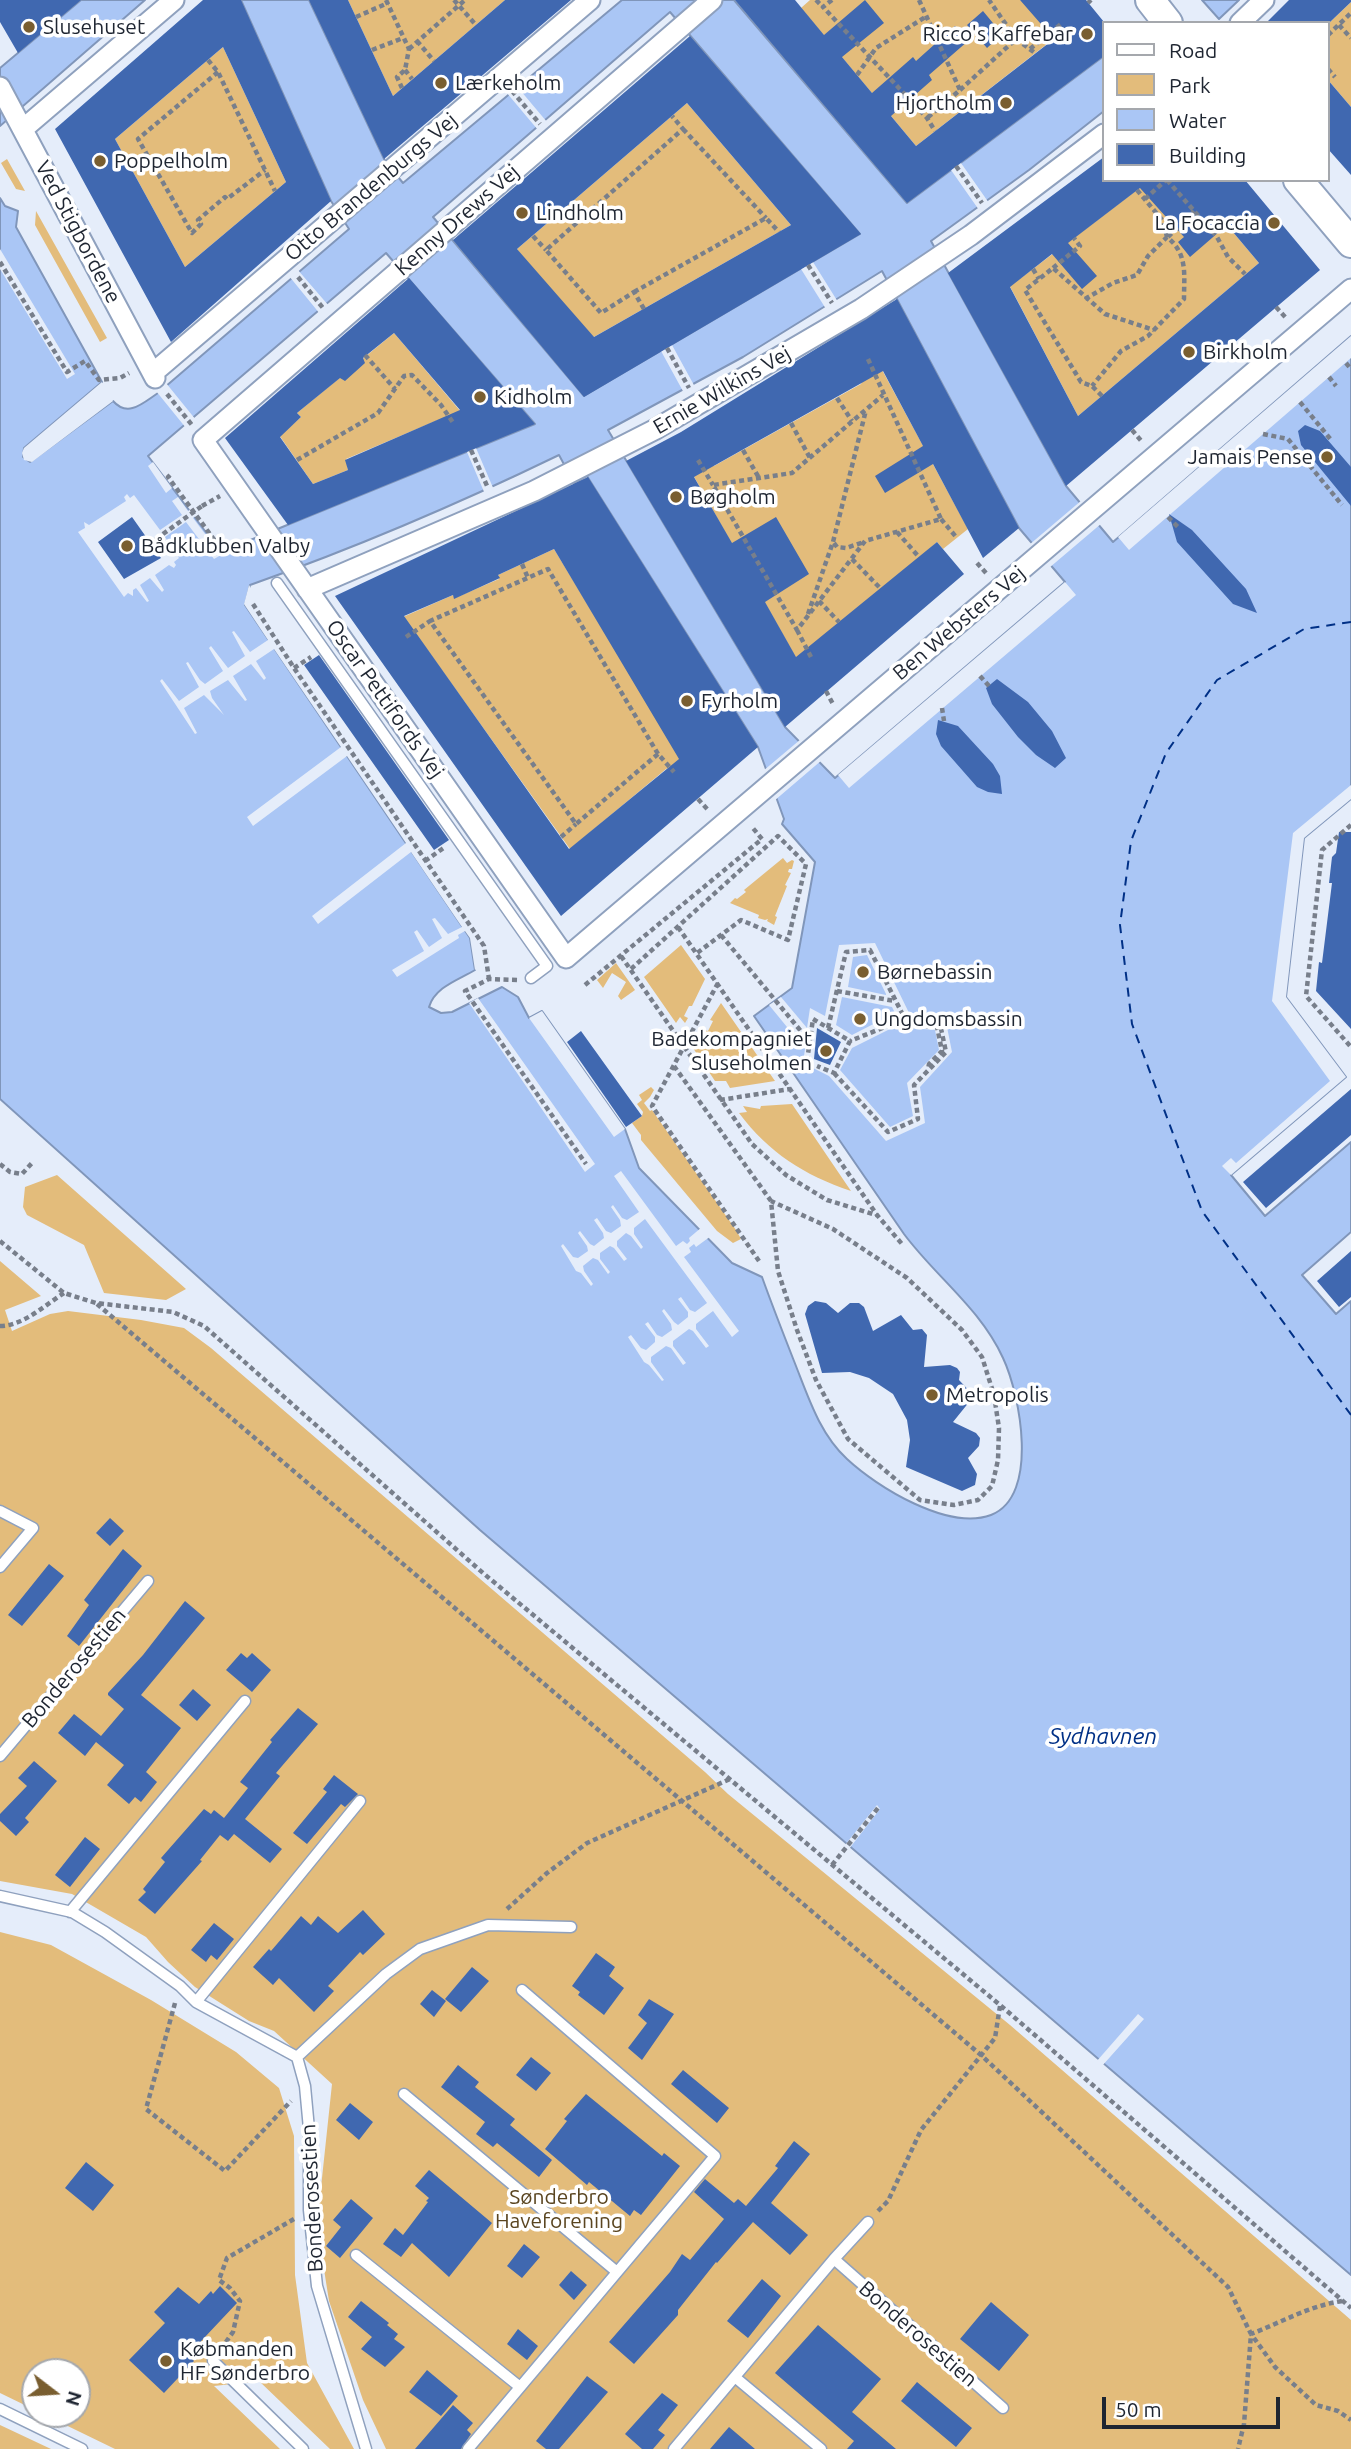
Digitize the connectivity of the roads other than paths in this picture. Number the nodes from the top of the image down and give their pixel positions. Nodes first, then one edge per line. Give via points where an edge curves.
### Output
1 (174, 0) edge
2 (590, 0) edge
3 (712, 0) edge
4 (1150, 0) edge
5 (1264, 0) edge
6 (1166, 21) edge
7 (1242, 21) edge
8 (0, 87) edge
9 (20, 124) junction
10 (1102, 136) edge
11 (1300, 182) edge
12 (1351, 243) edge
13 (1351, 289) edge
14 (156, 379) joint
15 (197, 432) joint
16 (277, 583) dead end
17 (303, 583) junction
18 (566, 958) joint
19 (531, 978) road end
20 (0, 1511) edge
21 (0, 1567) edge
22 (148, 1581) dead end
23 (246, 1701) dead end
24 (0, 1756) edge
25 (360, 1801) dead end
26 (0, 1896) edge
27 (71, 1912) junction
28 (571, 1927) dead end
29 (522, 1990) dead end
30 (196, 2002) junction
31 (297, 2057) junction
32 (404, 2094) dead end
33 (868, 2222) road end
34 (356, 2255) dead end
35 (834, 2259) junction
36 (617, 2272) junction
37 (213, 2361) road end
38 (736, 2378) junction
39 (520, 2387) junction
40 (1003, 2408) dead end
41 (0, 2409) edge
42 (82, 2449) edge
43 (303, 2449) edge
44 (366, 2449) edge
45 (468, 2449) edge
46 (674, 2449) edge
47 (821, 2449) edge

1 - 9 street
2 - 14 street, Otto Brandenburgs Vej via 283,262
3 - 15 street, Kenny Drews Vej via 382,285
4 - 6 street
5 - 7 street
8 - 9 street, Ved Stigbordene
9 - 14 street, Ved Stigbordene
10 - 17 street, Ernie Wilkins Vej via 971,235 861,309 654,430 534,491
11 - 12 street
13 - 18 street, Ben Websters Vej
15 - 17 street, Oscar Pettifords Vej
16 - 19 lane via 547,966
17 - 18 street, Oscar Pettifords Vej
20 - 21 lane via 33,1528
22 - 24 lane, Bonderosestien
23 - 27 lane
25 - 30 lane
26 - 27 lane
27 - 30 lane via 105,1932
28 - 31 lane via 488,1925 420,1949 386,1974
29 - 36 lane via 715,2156
30 - 31 lane
31 - 44 lane, Bonderosestien via 309,2129 309,2210 317,2286
32 - 36 lane
33 - 35 lane
34 - 39 lane, Bonderosestien
35 - 38 lane
35 - 40 lane, Bonderosestien
36 - 39 lane
37 - 43 lane
38 - 46 lane
38 - 47 lane
39 - 45 lane
41 - 42 lane

